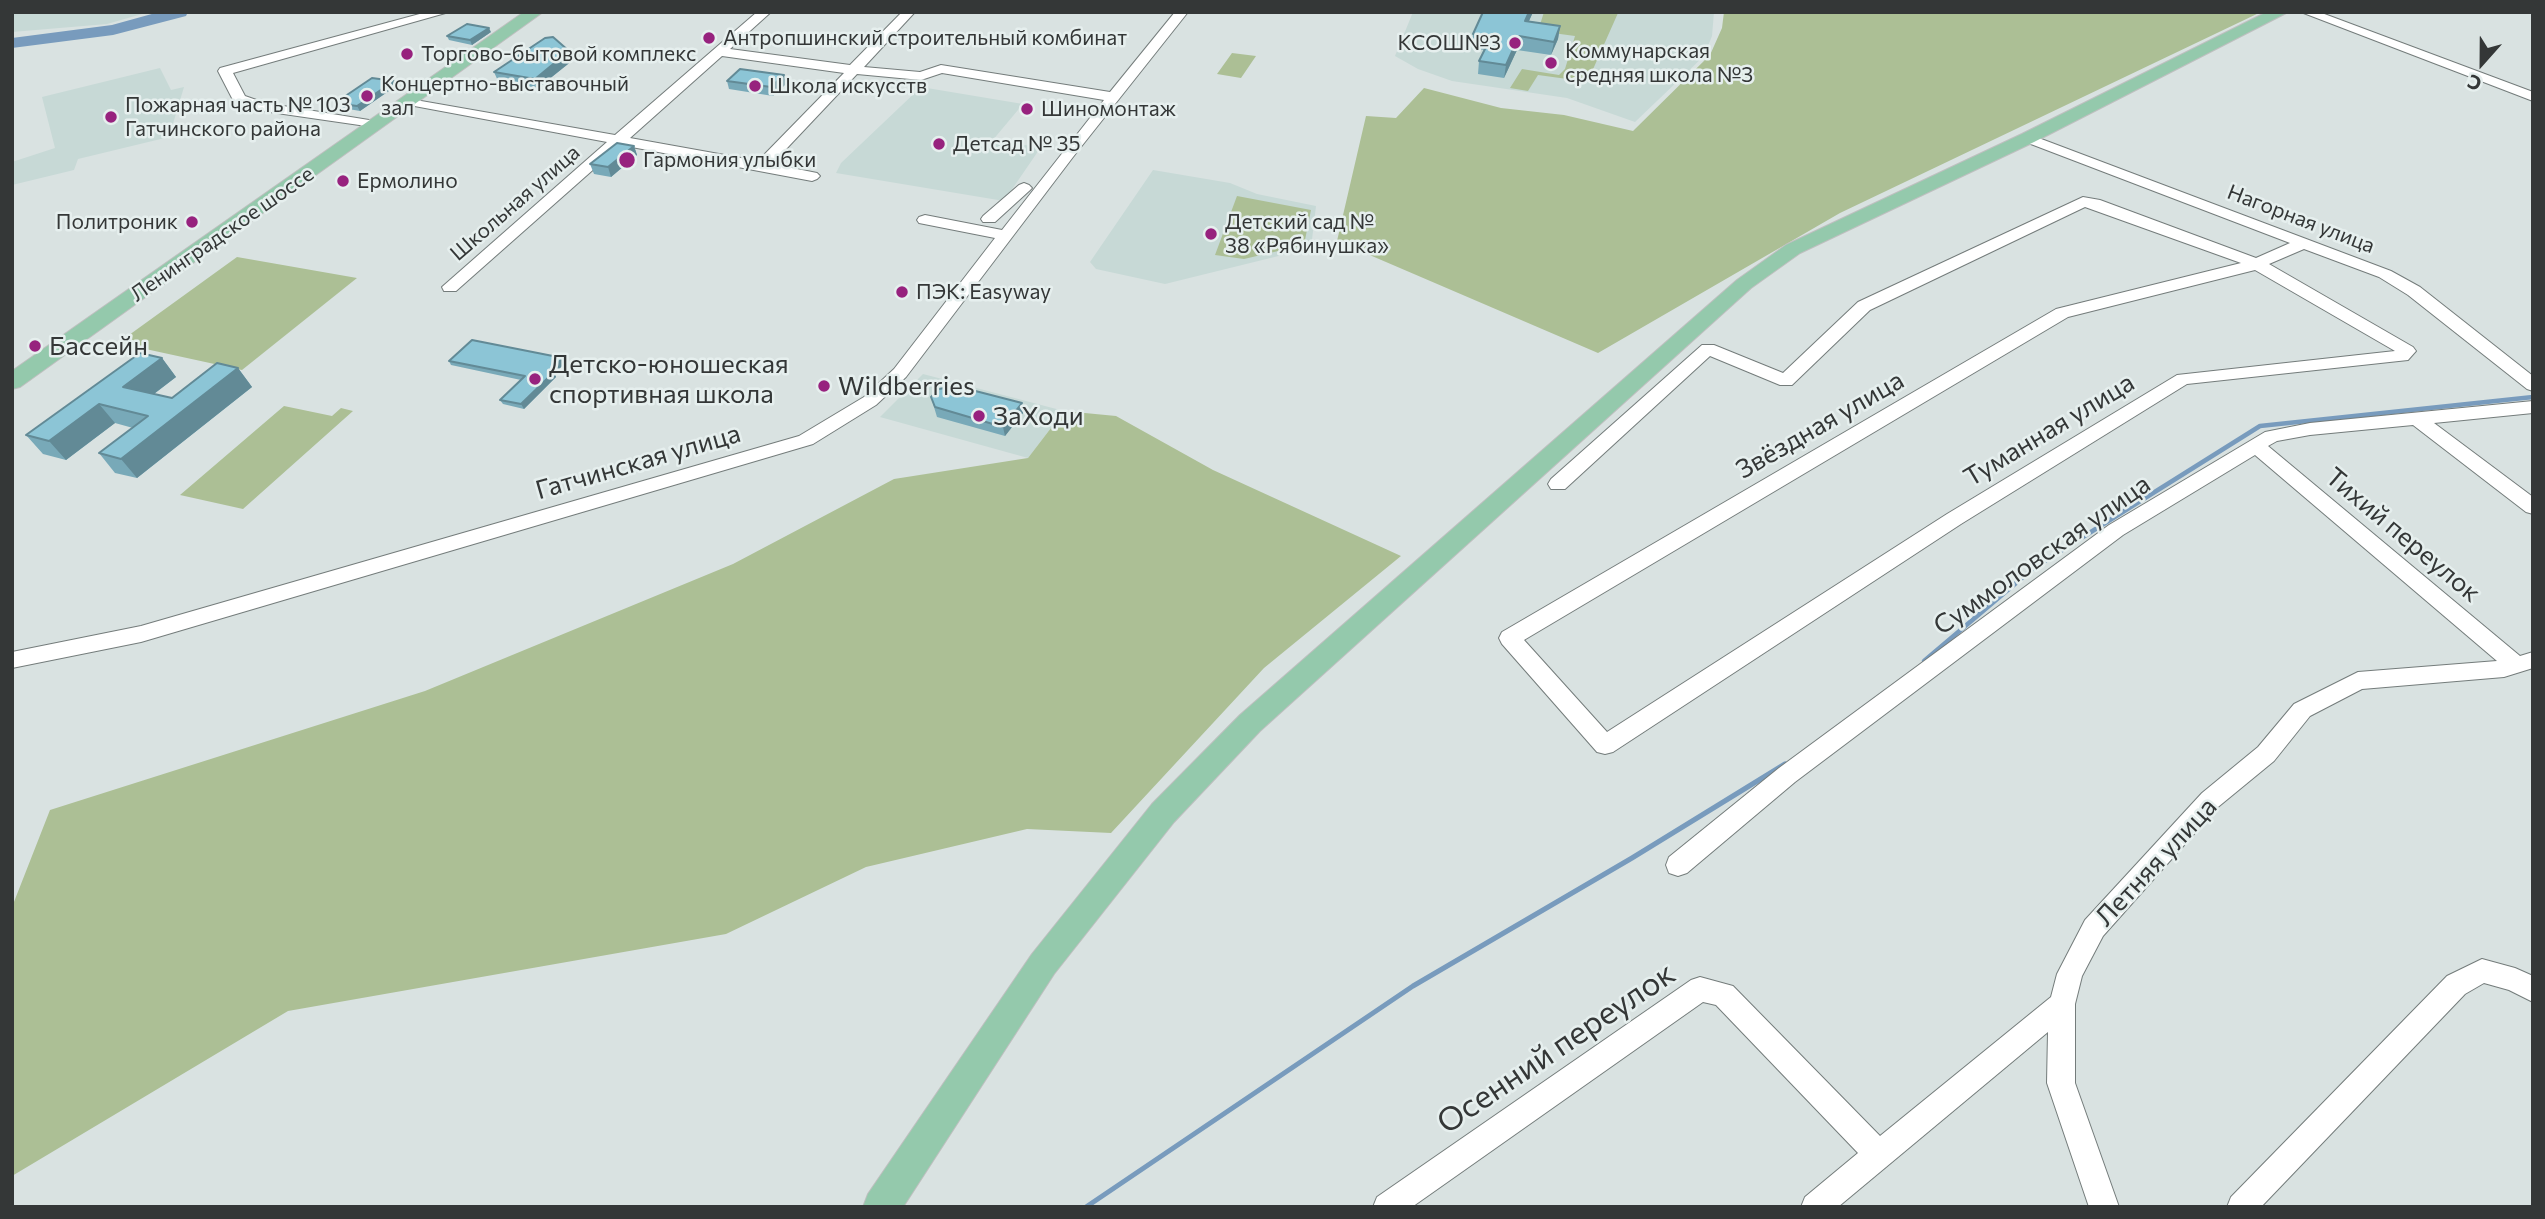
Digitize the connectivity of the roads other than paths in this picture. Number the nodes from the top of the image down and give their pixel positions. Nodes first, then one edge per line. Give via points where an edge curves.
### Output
1 (443, 12) edge
2 (765, 12) edge
3 (909, 12) edge
4 (1182, 12) edge
5 (2280, 12) edge
6 (2307, 12) edge
7 (533, 13) edge
8 (720, 52) junction
9 (856, 71) junction
10 (1114, 97) junction
11 (2533, 97) edge
12 (409, 101) junction
13 (375, 125) junction
14 (2028, 138) junction
15 (618, 141) junction
16 (762, 166) junction
17 (811, 176) dead end
18 (1024, 188) dead end
19 (989, 219) dead end
20 (925, 220) dead end
21 (1005, 235) junction
22 (2303, 243) junction
23 (2257, 264) junction
24 (450, 288) dead end
25 (12, 382) edge
26 (2533, 385) edge
27 (2533, 407) edge
28 (2417, 419) junction
29 (2256, 446) junction
30 (1558, 484) dead end
31 (2533, 506) edge
32 (12, 660) edge
33 (2525, 663) edge
34 (1605, 745) joint
35 (1678, 865) dead end
36 (2533, 990) edge
37 (2062, 1004) junction
38 (1878, 1154) junction
39 (881, 1207) edge
40 (1387, 1207) edge
41 (1815, 1207) edge
42 (2104, 1207) edge
43 (2241, 1207) edge

1 - 13 street via 225,71 239,99
2 - 8 street, Школьная улица
3 - 9 street
4 - 10 street, Гатчинская улица
5 - 14 main road
6 - 11 street
7 - 12 main road, Ленинградское шоссе
8 - 9 street
8 - 15 street, Школьная улица
9 - 10 street via 921,76 940,69
9 - 16 street
10 - 21 street, Гатчинская улица
12 - 13 main road, Ленинградское шоссе
12 - 15 street
13 - 25 main road, Ленинградское шоссе
14 - 22 street, Нагорная улица
14 - 39 main road via 1793,248 1744,284 1250,723 1163,813 1044,964
15 - 16 street
15 - 24 street, Школьная улица
16 - 17 street
18 - 19 street
20 - 21 street
21 - 32 street, Гатчинская улица via 900,373 870,401 806,440 141,634
22 - 23 street, Звёздная улица
22 - 26 street, Нагорная улица via 2385,274 2414,291
23 - 30 street via 2083,202 1864,306 1786,382 1707,349
23 - 34 street, Звёздная улица via 2062,313 1510,638
23 - 34 street, Туманная улица via 2407,351 2402,356 2183,379 1954,519
27 - 28 street, Суммоловская улица
28 - 29 street, Суммоловская улица via 2310,429 2272,436
28 - 31 street
29 - 33 street, Тихий переулок
29 - 35 street, Суммоловская улица via 2116,530 1787,775
33 - 37 street, Летняя улица via 2504,669 2358,681 2302,710 2266,754 2210,800 2094,928 2070,974
36 - 43 street via 2482,971 2456,985
37 - 38 street
37 - 42 street, Летняя улица via 2061,1083
38 - 40 street, Осенний переулок via 1724,995 1700,989
38 - 41 street

